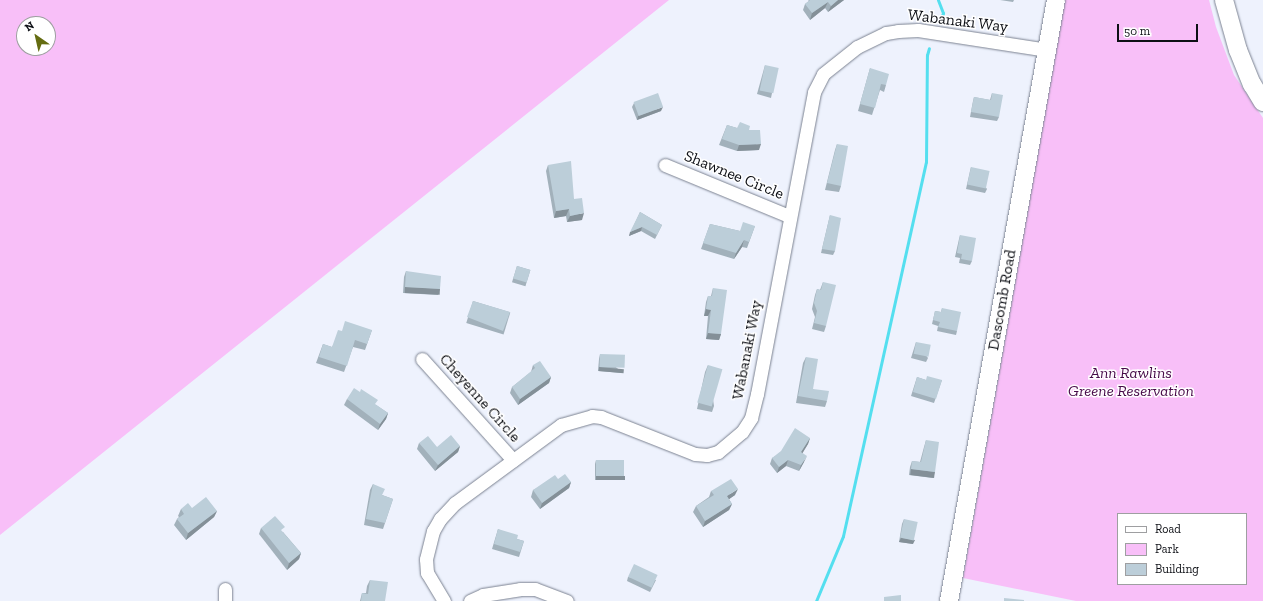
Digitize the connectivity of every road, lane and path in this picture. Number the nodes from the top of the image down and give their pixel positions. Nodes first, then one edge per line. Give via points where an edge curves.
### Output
1 (1056, 0) edge
2 (1224, 0) edge
3 (1047, 50) junction
4 (1263, 102) edge
5 (665, 165) dead end
6 (789, 216) junction
7 (422, 359) dead end
8 (513, 460) junction
9 (444, 601) edge
10 (470, 601) edge
11 (567, 601) edge
12 (949, 601) edge

1 - 3 main road, Dascomb Road
2 - 4 main road via 1238,50 1252,84
3 - 6 street, Wabanaki Way via 918,30 886,33 857,47 824,74 814,92
3 - 12 main road, Dascomb Road
5 - 6 street, Shawnee Circle
6 - 8 street, Wabanaki Way via 751,418 730,445 718,452 695,454 612,420 592,416 561,425
7 - 8 street, Cheyenne Circle
8 - 9 street, Wabanaki Way via 455,503 433,531 426,559 427,573
10 - 11 street via 483,595 535,589

